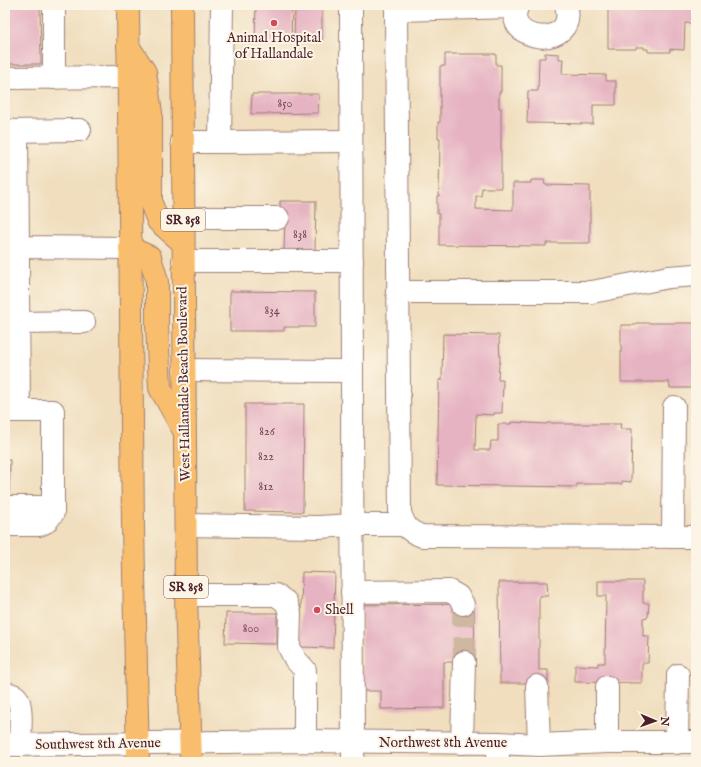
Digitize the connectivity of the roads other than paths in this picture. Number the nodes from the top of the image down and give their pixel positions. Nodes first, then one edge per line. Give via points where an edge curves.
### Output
1 (54, 5) edge
2 (128, 5) edge
3 (182, 5) edge
4 (222, 5) edge
5 (351, 5) edge
6 (566, 5) edge
7 (517, 6) edge
8 (467, 7) edge
9 (396, 8) edge
10 (128, 46) junction
11 (129, 77) junction
12 (5, 78) edge
13 (54, 78) junction
14 (80, 130) dead end
15 (11, 131) edge
16 (351, 141) junction
17 (182, 142) junction
18 (220, 142) junction
19 (182, 218) junction
20 (278, 218) dead end
21 (13, 237) edge
22 (130, 248) junction
23 (182, 251) junction
24 (352, 261) junction
25 (696, 274) edge
26 (12, 287) edge
27 (397, 292) junction
28 (84, 322) dead end
29 (18, 323) junction
30 (184, 370) junction
31 (352, 371) junction
32 (674, 407) dead end
33 (12, 411) edge
34 (185, 431) junction
35 (5, 507) edge
36 (52, 510) junction
37 (5, 525) edge
38 (186, 525) junction
39 (352, 525) junction
40 (404, 525) junction
41 (673, 537) junction
42 (696, 537) edge
43 (352, 592) junction
44 (186, 595) junction
45 (463, 604) dead end
46 (464, 662) tunnel mouth
47 (678, 675) dead end
48 (537, 686) dead end
49 (607, 687) dead end
50 (5, 694) edge
51 (305, 741) junction
52 (607, 742) junction
53 (686, 742) edge
54 (462, 743) junction
55 (539, 744) junction
56 (12, 745) edge
57 (191, 752) edge
58 (352, 752) edge
59 (498, 752) edge
60 (137, 753) edge

1 - 13 street
2 - 10 main road
3 - 17 main road, West Hallandale Beach Boulevard / SR 858
4 - 18 street
5 - 16 street
6 - 7 street via 568,13 562,29 555,35 543,37 530,36 522,31 515,16
7 - 8 street
8 - 9 street
9 - 27 street
10 - 11 main road
10 - 23 main road via 146,72 151,112 151,203 158,221
11 - 13 street
11 - 22 main road
12 - 13 street
14 - 15 street
15 - 21 street
16 - 18 street
16 - 24 street
17 - 18 street
17 - 19 main road, West Hallandale Beach Boulevard / SR 858
19 - 20 street
19 - 23 main road, West Hallandale Beach Boulevard / SR 858
21 - 22 street
21 - 26 street
22 - 34 main road via 150,257 157,281 160,388
22 - 60 main road
23 - 24 street
23 - 30 main road, West Hallandale Beach Boulevard / SR 858
24 - 31 street
25 - 27 street via 592,292
26 - 29 street
27 - 40 street via 400,513
28 - 29 street
29 - 33 street
30 - 31 street
30 - 34 main road, West Hallandale Beach Boulevard / SR 858
31 - 39 street
32 - 41 street
33 - 36 street via 54,411
34 - 38 main road, West Hallandale Beach Boulevard / SR 858
35 - 36 street
36 - 37 street via 46,522 39,525
38 - 39 street
38 - 44 main road, West Hallandale Beach Boulevard / SR 858
39 - 40 street
39 - 43 street
40 - 41 street via 413,533 422,536
41 - 42 street
43 - 45 street via 449,591 458,596
43 - 58 street
44 - 51 street via 276,594 286,602 290,613 290,647 295,659 305,670
44 - 57 main road, West Hallandale Beach Boulevard / SR 858
46 - 54 street
47 - 53 street
48 - 55 street
49 - 52 street
50 - 56 street via 17,698 20,704
51 - 57 street, Northwest 8th Avenue
51 - 58 street, Northwest 8th Avenue
52 - 53 street, Northwest 8th Avenue
52 - 55 street, Northwest 8th Avenue
54 - 58 street, Northwest 8th Avenue
54 - 59 street, Northwest 8th Avenue
55 - 59 street, Northwest 8th Avenue
56 - 60 street, Southwest 8th Avenue
57 - 60 street, Southwest 8th Avenue

